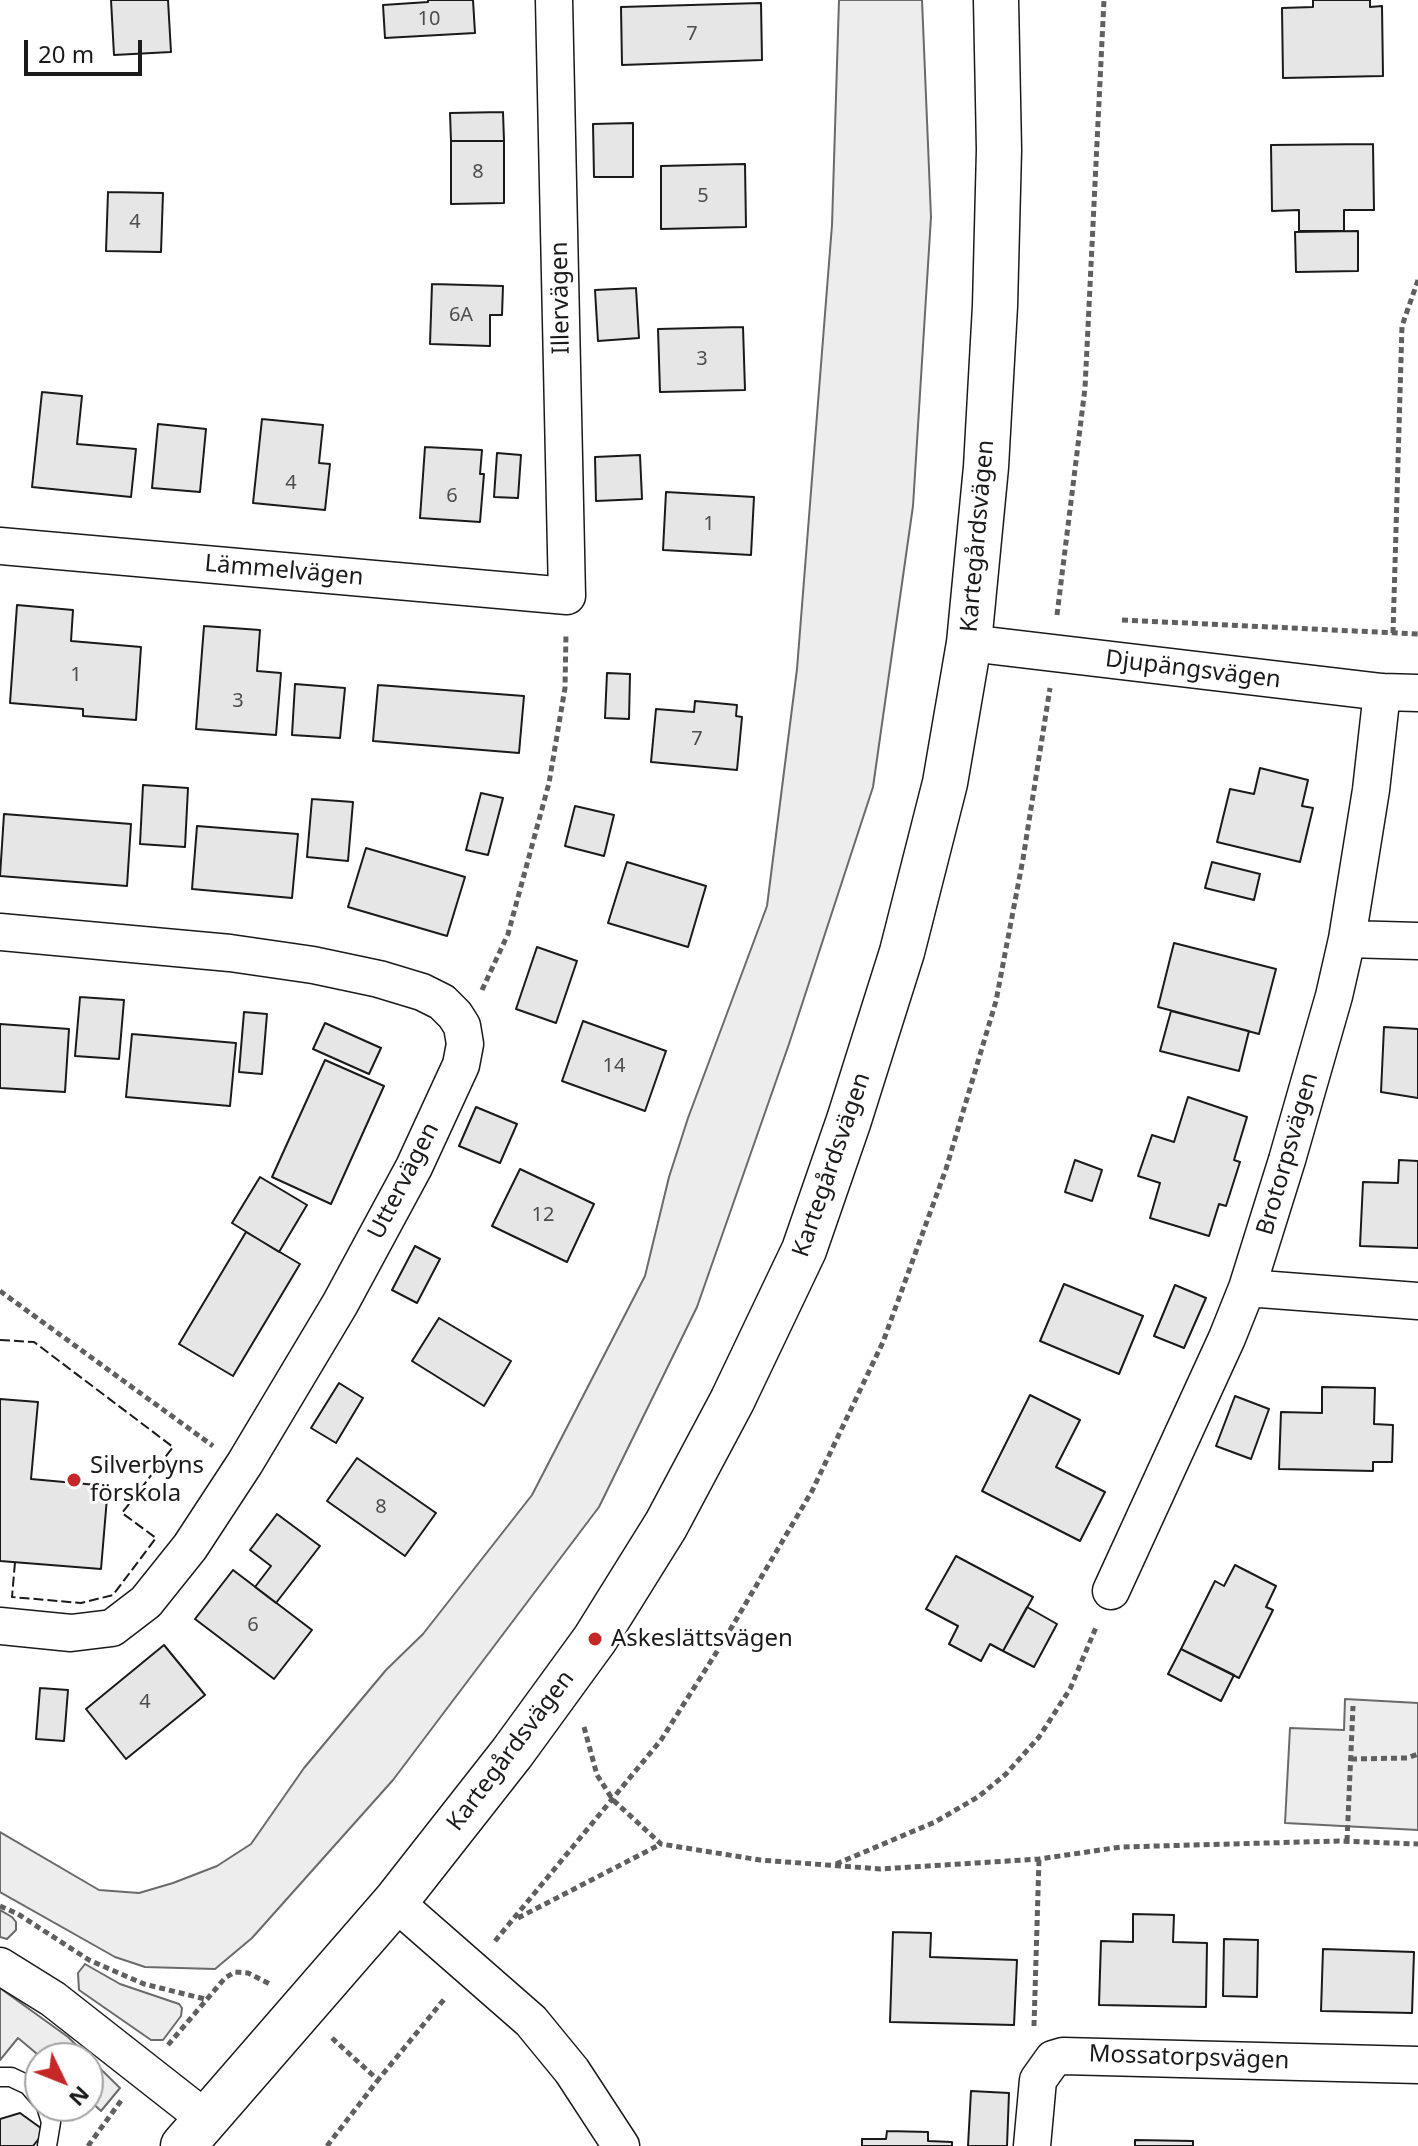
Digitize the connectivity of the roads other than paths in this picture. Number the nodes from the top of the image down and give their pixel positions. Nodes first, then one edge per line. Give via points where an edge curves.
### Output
1 (554, 0) edge
2 (996, 0) edge
3 (0, 546) edge
4 (567, 596) joint
5 (969, 643) junction
6 (1382, 692) junction
7 (1418, 693) edge
8 (0, 932) edge
9 (1347, 939) junction
10 (1418, 941) edge
11 (1247, 1288) junction
12 (1418, 1301) edge
13 (1111, 1591) road end
14 (0, 1626) edge
15 (395, 1902) junction
16 (0, 1966) edge
17 (1418, 2065) edge
18 (0, 2077) edge
19 (24, 2083) edge
20 (51, 2122) edge
21 (195, 2132) edge
22 (47, 2146) edge
23 (621, 2146) edge
24 (1032, 2146) edge

1 - 4 street, Illervägen
2 - 5 street, Kartegårdsvägen via 995,306
3 - 4 street, Lämmelvägen
5 - 6 street, Djupängsvägen
5 - 15 street, Kartegårdsvägen via 945,783 902,952 804,1250 666,1525 595,1639
6 - 7 street, Djupängsvägen
6 - 9 street, Brotorpsvägen
8 - 14 street, Uttervägen via 230,953 379,979 442,1002 462,1026 465,1044 461,1065 414,1167 340,1304 190,1547 146,1602 112,1628 71,1633
9 - 10 street
9 - 11 street, Brotorpsvägen
11 - 12 street
11 - 13 street, Brotorpsvägen
15 - 21 street, Kartegårdsvägen
15 - 23 street via 531,2021 572,2071
16 - 21 street via 53,1999 171,2089
17 - 24 street, Mossatorpsvägen via 1081,2054 1053,2059 1035,2092
18 - 19 lane
20 - 22 lane

